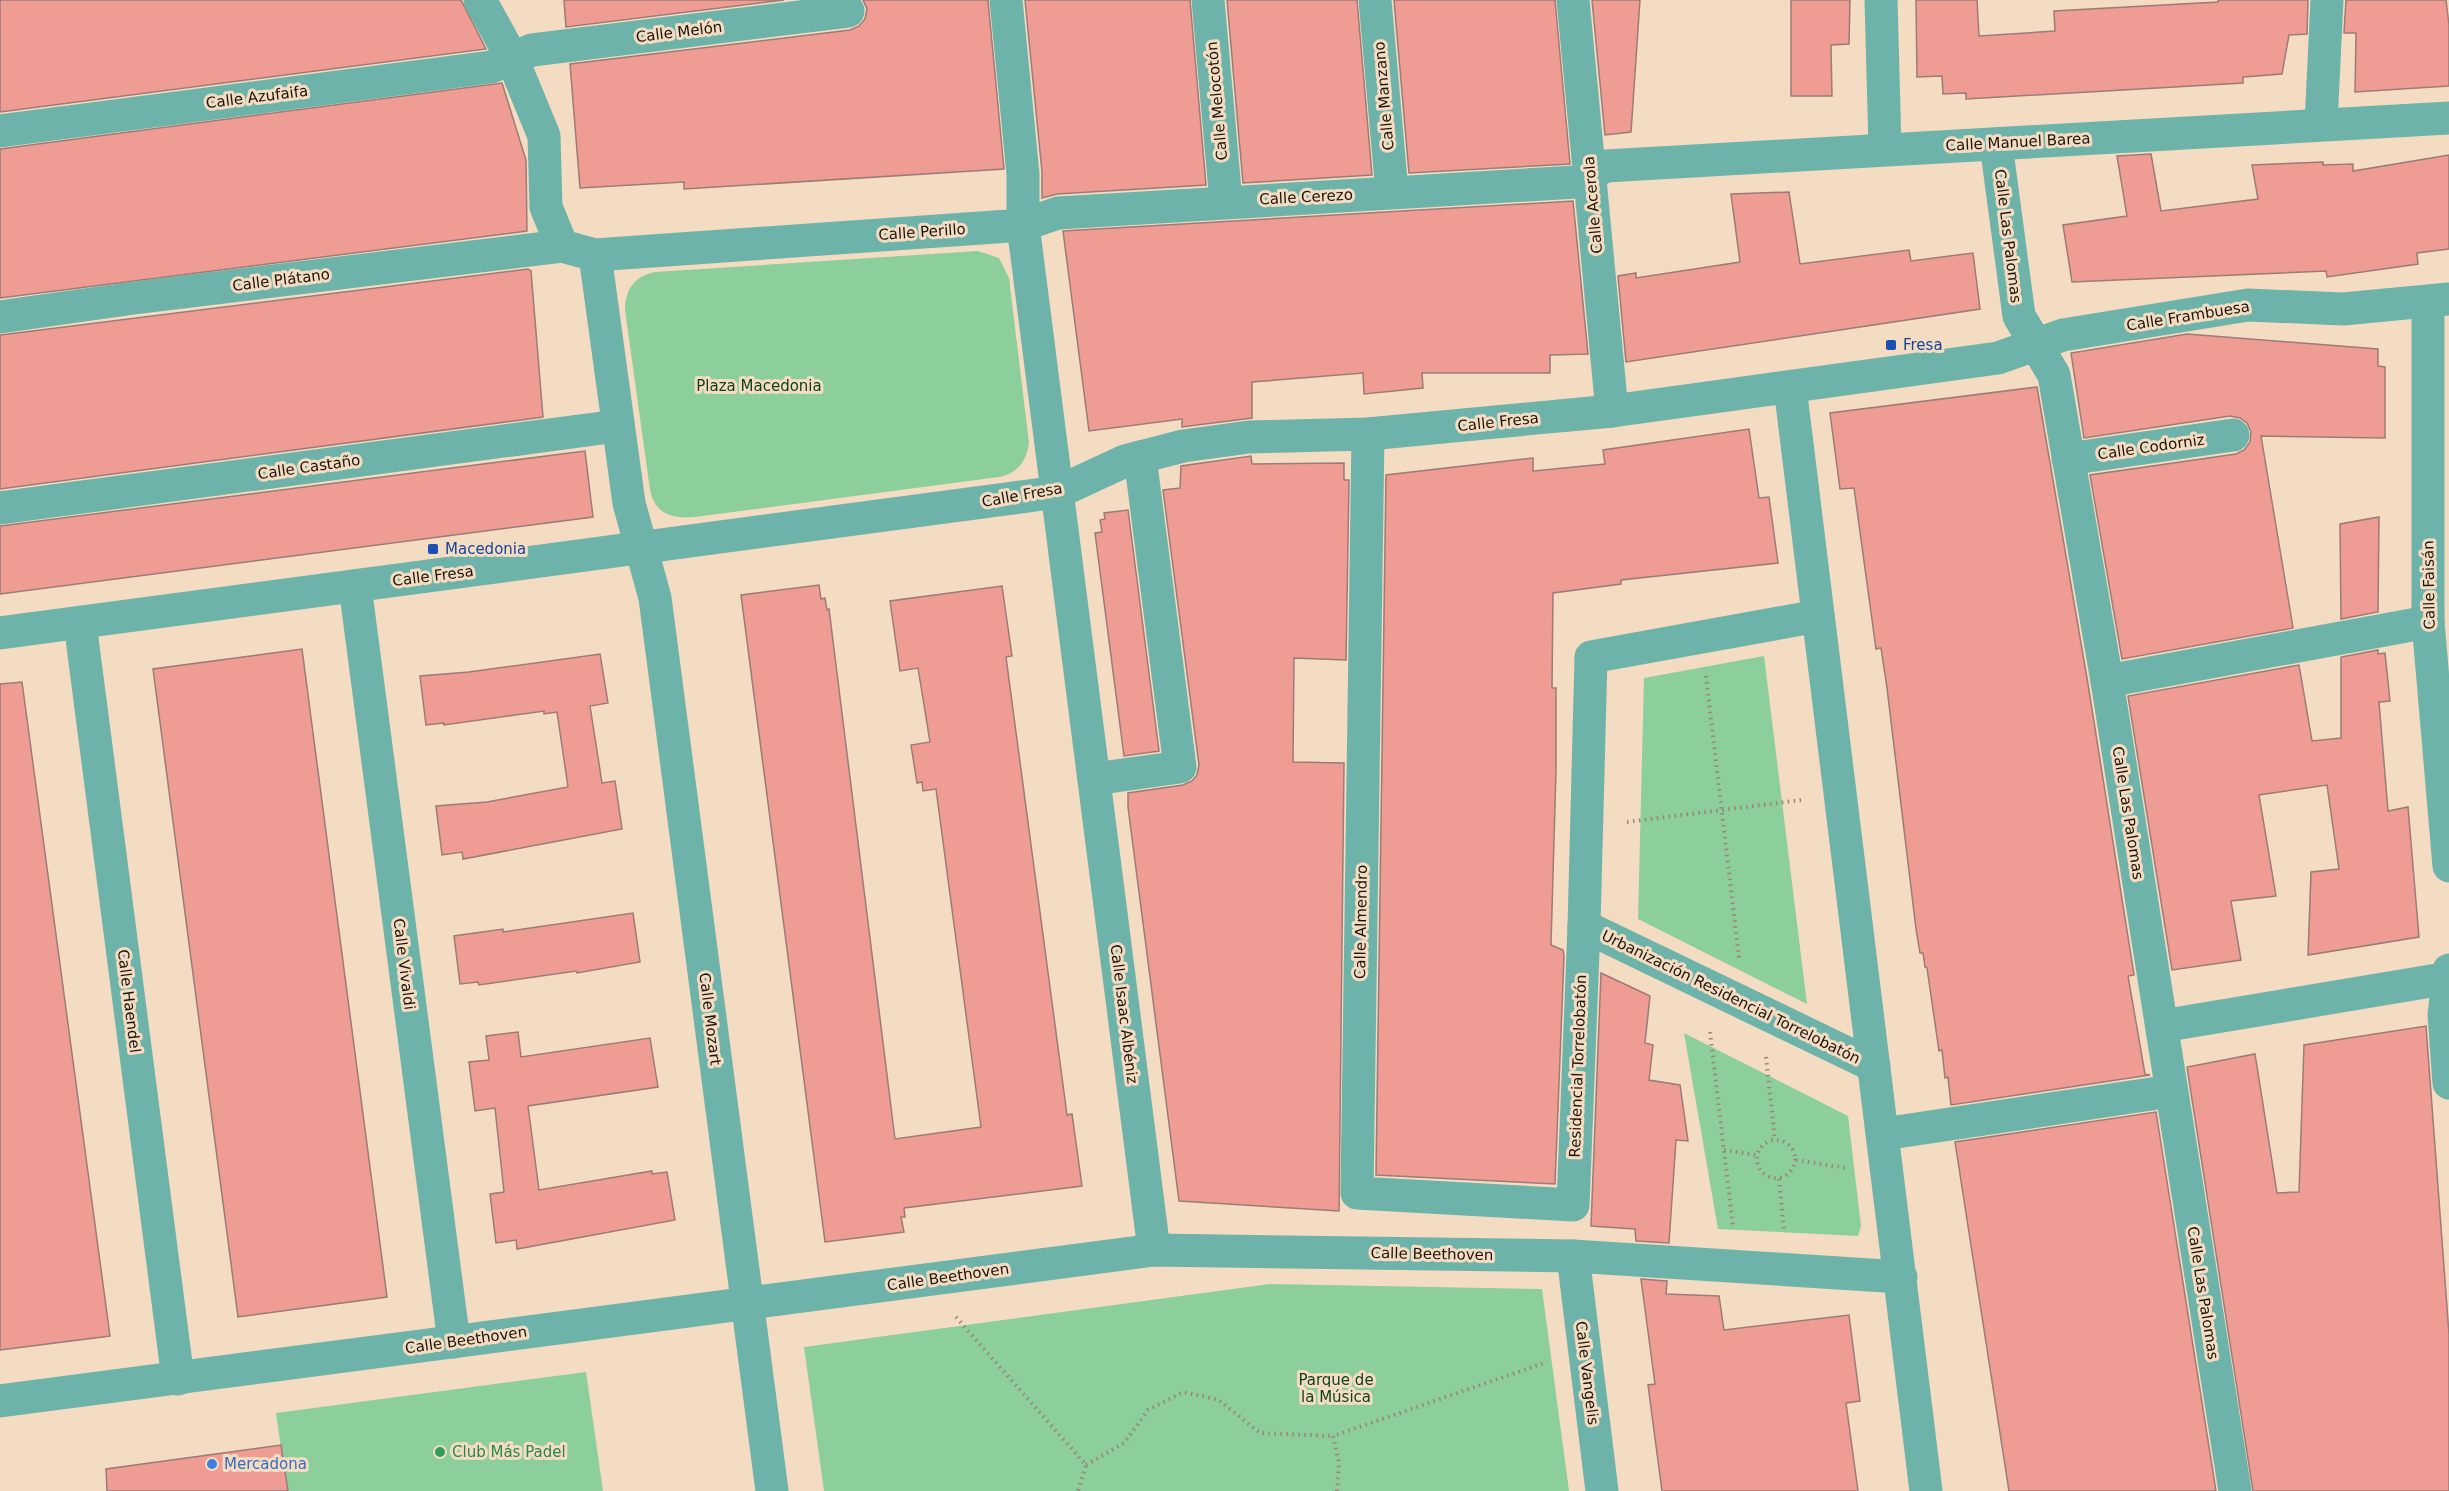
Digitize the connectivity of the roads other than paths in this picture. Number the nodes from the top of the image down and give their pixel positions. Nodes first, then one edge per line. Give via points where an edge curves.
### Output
1 (480, 0) edge
2 (1006, 0) edge
3 (1208, 0) edge
4 (1375, 0) edge
5 (1573, 0) edge
6 (1881, 0) edge
7 (2327, 0) edge
8 (780, 10) edge
9 (848, 11) dead end
10 (512, 58) junction
11 (2449, 118) edge
12 (2320, 124) junction
13 (0, 131) edge
14 (1996, 144) junction
15 (1885, 148) junction
16 (1590, 175) junction
17 (1392, 192) junction
18 (1226, 202) junction
19 (1023, 225) junction
20 (562, 246) junction
21 (595, 255) junction
22 (2438, 300) edge
23 (0, 317) edge
24 (2036, 344) junction
25 (1790, 387) junction
26 (1612, 411) junction
27 (617, 426) junction
28 (1368, 434) junction
29 (2233, 435) dead end
30 (1140, 458) junction
31 (2068, 459) junction
32 (1058, 492) junction
33 (0, 508) edge
34 (642, 549) junction
35 (355, 586) junction
36 (1818, 616) junction
37 (2428, 622) junction
38 (80, 623) junction
39 (0, 633) edge
40 (2107, 681) junction
41 (1094, 779) junction
42 (2449, 866) edge
43 (1584, 926) junction
44 (2449, 976) edge
45 (2162, 1026) junction
46 (1874, 1066) junction
47 (2449, 1083) edge
48 (2171, 1091) junction
49 (1883, 1134) junction
50 (1573, 1205) joint
51 (1154, 1250) junction
52 (1573, 1256) junction
53 (1901, 1277) junction
54 (747, 1304) junction
55 (454, 1342) junction
56 (178, 1379) junction
57 (0, 1401) edge
58 (772, 1491) edge
59 (1602, 1491) edge
60 (1926, 1491) edge
61 (2235, 1491) edge

1 - 10 street
2 - 19 street via 1023,174
3 - 18 street, Calle Melocotón
4 - 17 street, Calle Manzano
5 - 16 street, Calle Acerola
6 - 15 street
7 - 12 street
8 - 9 street, Calle Melón
8 - 10 street, Calle Melón via 532,50
10 - 13 street, Calle Azufaifa via 491,67
10 - 20 street via 544,136 546,207
11 - 12 street, Calle Manuel Barea
12 - 14 street, Calle Manuel Barea
14 - 15 street, Calle Manuel Barea
14 - 24 street, Calle Las Palomas via 2019,316
15 - 16 street, Calle Manuel Barea via 1606,166
16 - 17 street, Calle Cerezo via 1576,183
16 - 26 street, Calle Acerola
17 - 18 street, Calle Cerezo
18 - 19 street, Calle Cerezo via 1058,213
19 - 21 street, Calle Perillo
19 - 32 street
20 - 21 street, Calle Perillo
20 - 23 street, Calle Plátano
21 - 27 street
22 - 24 street, Calle Frambuesa via 2343,309 2248,305 2063,335
22 - 37 street, Calle Faisán
24 - 25 street, Calle Fresa via 1998,358
24 - 31 street, Calle Las Palomas via 2054,375
25 - 26 street, Calle Fresa
25 - 36 street, Urbanización Residencial Torrelobatón
26 - 28 street, Calle Fresa
27 - 33 street, Calle Castaño
27 - 34 street via 629,503
28 - 30 street, Calle Fresa via 1249,437 1183,446
28 - 50 street, Calle Almendro via 1357,1193
29 - 31 street, Calle Codorniz
30 - 32 street, Calle Fresa
30 - 41 street via 1180,766
31 - 40 street, Calle Las Palomas
32 - 34 street, Calle Fresa
32 - 41 street, Calle Isaac Albéniz
34 - 35 street, Calle Fresa
34 - 54 street, Calle Mozart via 655,598
35 - 38 street, Calle Fresa
35 - 55 street, Calle Vivaldi
36 - 43 street, Urbanización Residencial Torrelobatón via 1591,657
36 - 46 street, Urbanización Residencial Torrelobatón
37 - 40 street
37 - 42 street, Calle Faisán
38 - 39 street, Calle Fresa
38 - 56 street, Calle Haendel
40 - 45 street, Calle Las Palomas
41 - 51 street, Calle Isaac Albéniz
43 - 46 street, Urbanización Residencial Torrelobatón
43 - 50 street, Residencial Torrelobatón
44 - 45 street
44 - 47 street via 2444,1015
45 - 48 street, Calle Las Palomas
46 - 49 street, Urbanización Residencial Torrelobatón
48 - 49 street
48 - 61 street, Calle Las Palomas
49 - 53 street, Urbanización Residencial Torrelobatón
51 - 52 street, Calle Beethoven
51 - 54 street, Calle Beethoven
52 - 53 street, Calle Beethoven
52 - 59 street, Calle Vangelis
53 - 60 street, Urbanización Residencial Torrelobatón
54 - 55 street, Calle Beethoven
54 - 58 street, Calle Mozart
55 - 56 street, Calle Beethoven
56 - 57 street, Calle Beethoven

